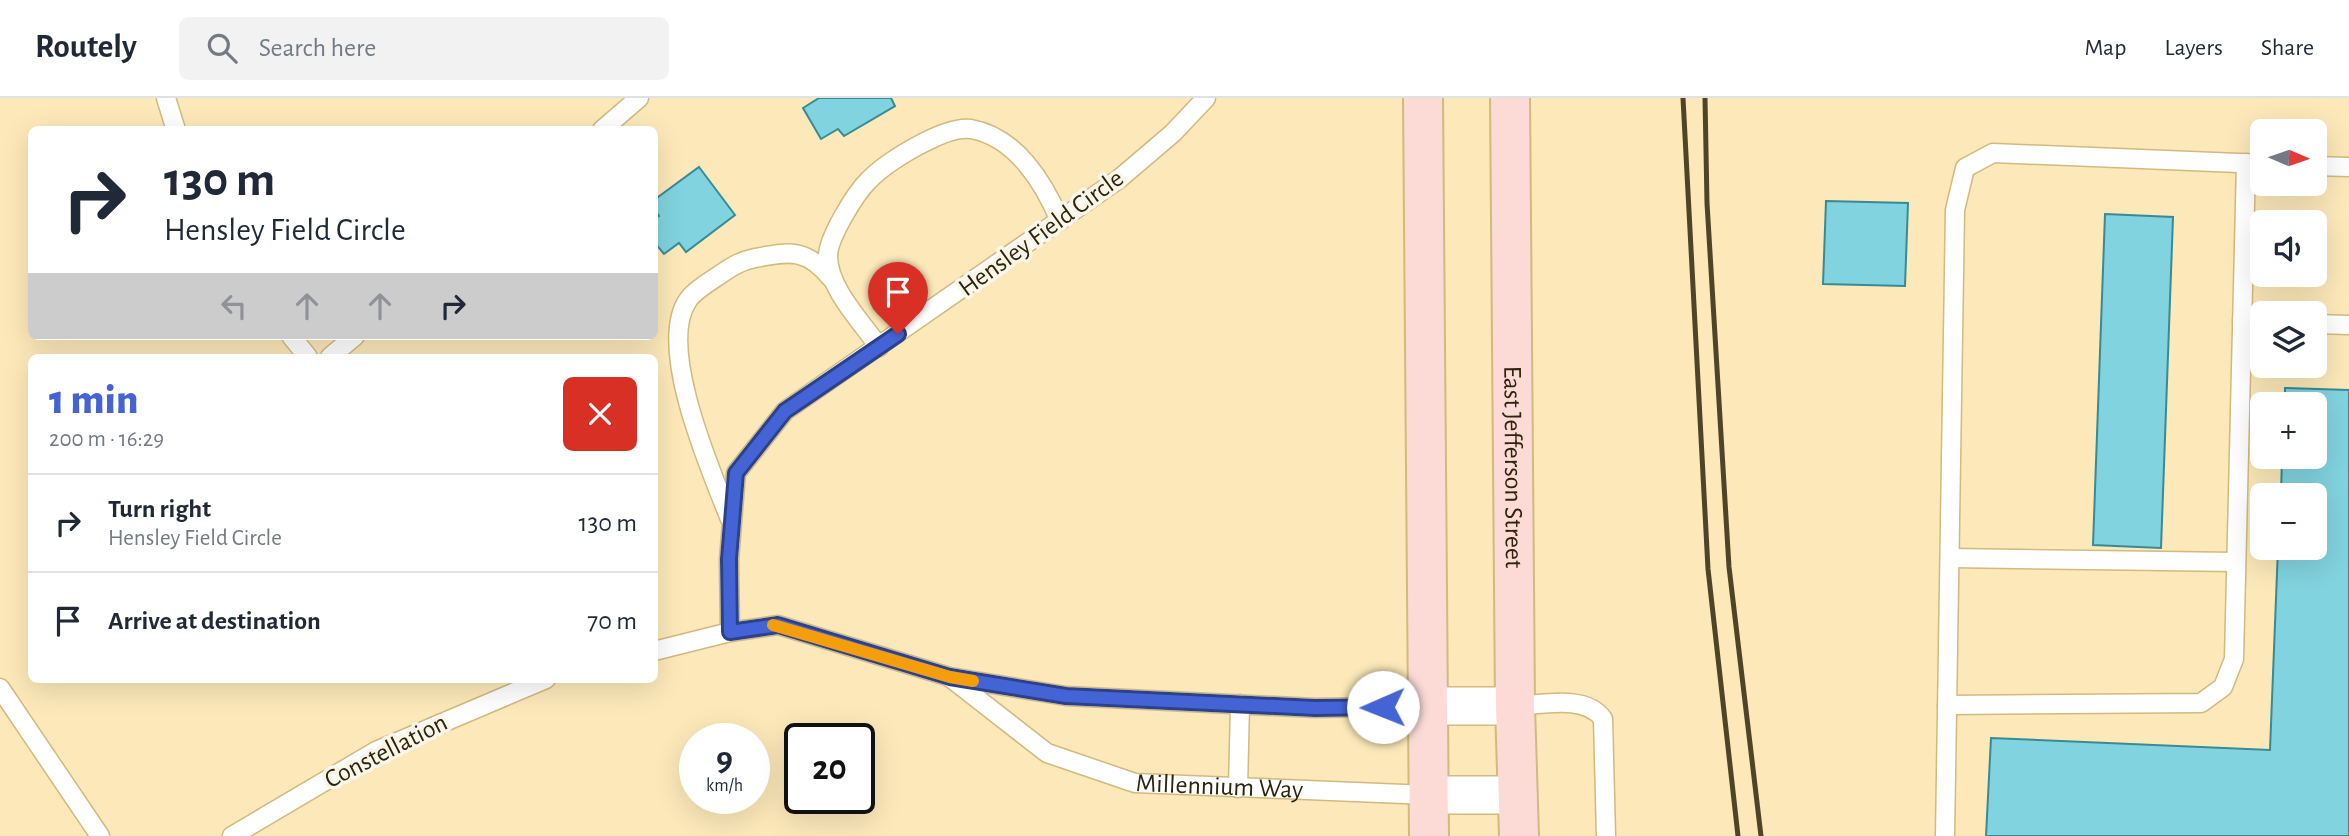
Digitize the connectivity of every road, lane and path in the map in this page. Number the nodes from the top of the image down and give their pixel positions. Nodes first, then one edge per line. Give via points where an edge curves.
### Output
1 (166, 98) edge
2 (639, 98) edge
3 (1206, 98) edge
4 (1423, 98) edge
5 (1510, 98) edge
6 (175, 126) edge
7 (607, 126) edge
8 (2250, 163) edge
9 (2328, 166) edge
10 (2349, 167) edge
11 (2251, 196) edge
12 (1060, 221) junction
13 (831, 278) junction
14 (2242, 321) junction
15 (2250, 321) edge
16 (2327, 324) edge
17 (2349, 325) edge
18 (294, 340) edge
19 (350, 340) edge
20 (879, 347) junction
21 (306, 354) edge
22 (334, 354) edge
23 (732, 523) junction
24 (1950, 558) junction
25 (2236, 562) junction
26 (730, 632) junction
27 (658, 650) edge
28 (950, 677) junction
29 (533, 683) edge
30 (0, 688) edge
31 (1240, 704) junction
32 (1947, 705) junction
33 (1429, 706) junction
34 (1515, 706) junction
35 (1238, 788) junction
36 (1429, 795) junction
37 (1518, 795) junction
38 (100, 836) edge
39 (233, 836) edge
40 (1429, 836) edge
41 (1519, 836) edge
42 (1606, 836) edge
43 (1945, 836) edge

1 - 6 lane
2 - 7 lane
3 - 12 lane, Hensley Field Circle via 1119,179
4 - 33 main road
5 - 34 main road, East Jefferson Street
8 - 24 lane via 1993,153 1965,168 1955,210
9 - 10 lane
11 - 14 lane
12 - 13 lane via 1046,188 1010,146 970,129 928,139 868,181 838,225 828,253
12 - 20 lane, Hensley Field Circle
13 - 20 lane
13 - 23 lane via 814,259 782,253 739,261 688,299 678,327 681,368 696,435
14 - 15 lane
14 - 25 lane
16 - 17 lane
18 - 21 lane
19 - 22 lane
20 - 23 lane, Hensley Field Circle via 785,411 736,473
23 - 26 lane, Hensley Field Circle
24 - 25 lane
24 - 32 lane
25 - 32 lane via 2234,659 2223,687 2201,703
26 - 27 lane
26 - 28 lane, Millennium Way via 778,625
28 - 31 lane, Millennium Way via 1066,696
28 - 35 lane, Millennium Way via 1047,752 1135,783
29 - 39 lane, Constellation via 376,751
30 - 38 lane
31 - 33 lane, Millennium Way
31 - 35 lane
32 - 43 lane
33 - 34 street, Millennium Way
33 - 36 main road
34 - 37 main road, East Jefferson Street
34 - 42 lane via 1585,705 1603,719
35 - 36 lane, Millennium Way
36 - 37 street, Millennium Way
36 - 40 main road
37 - 41 main road, East Jefferson Street

